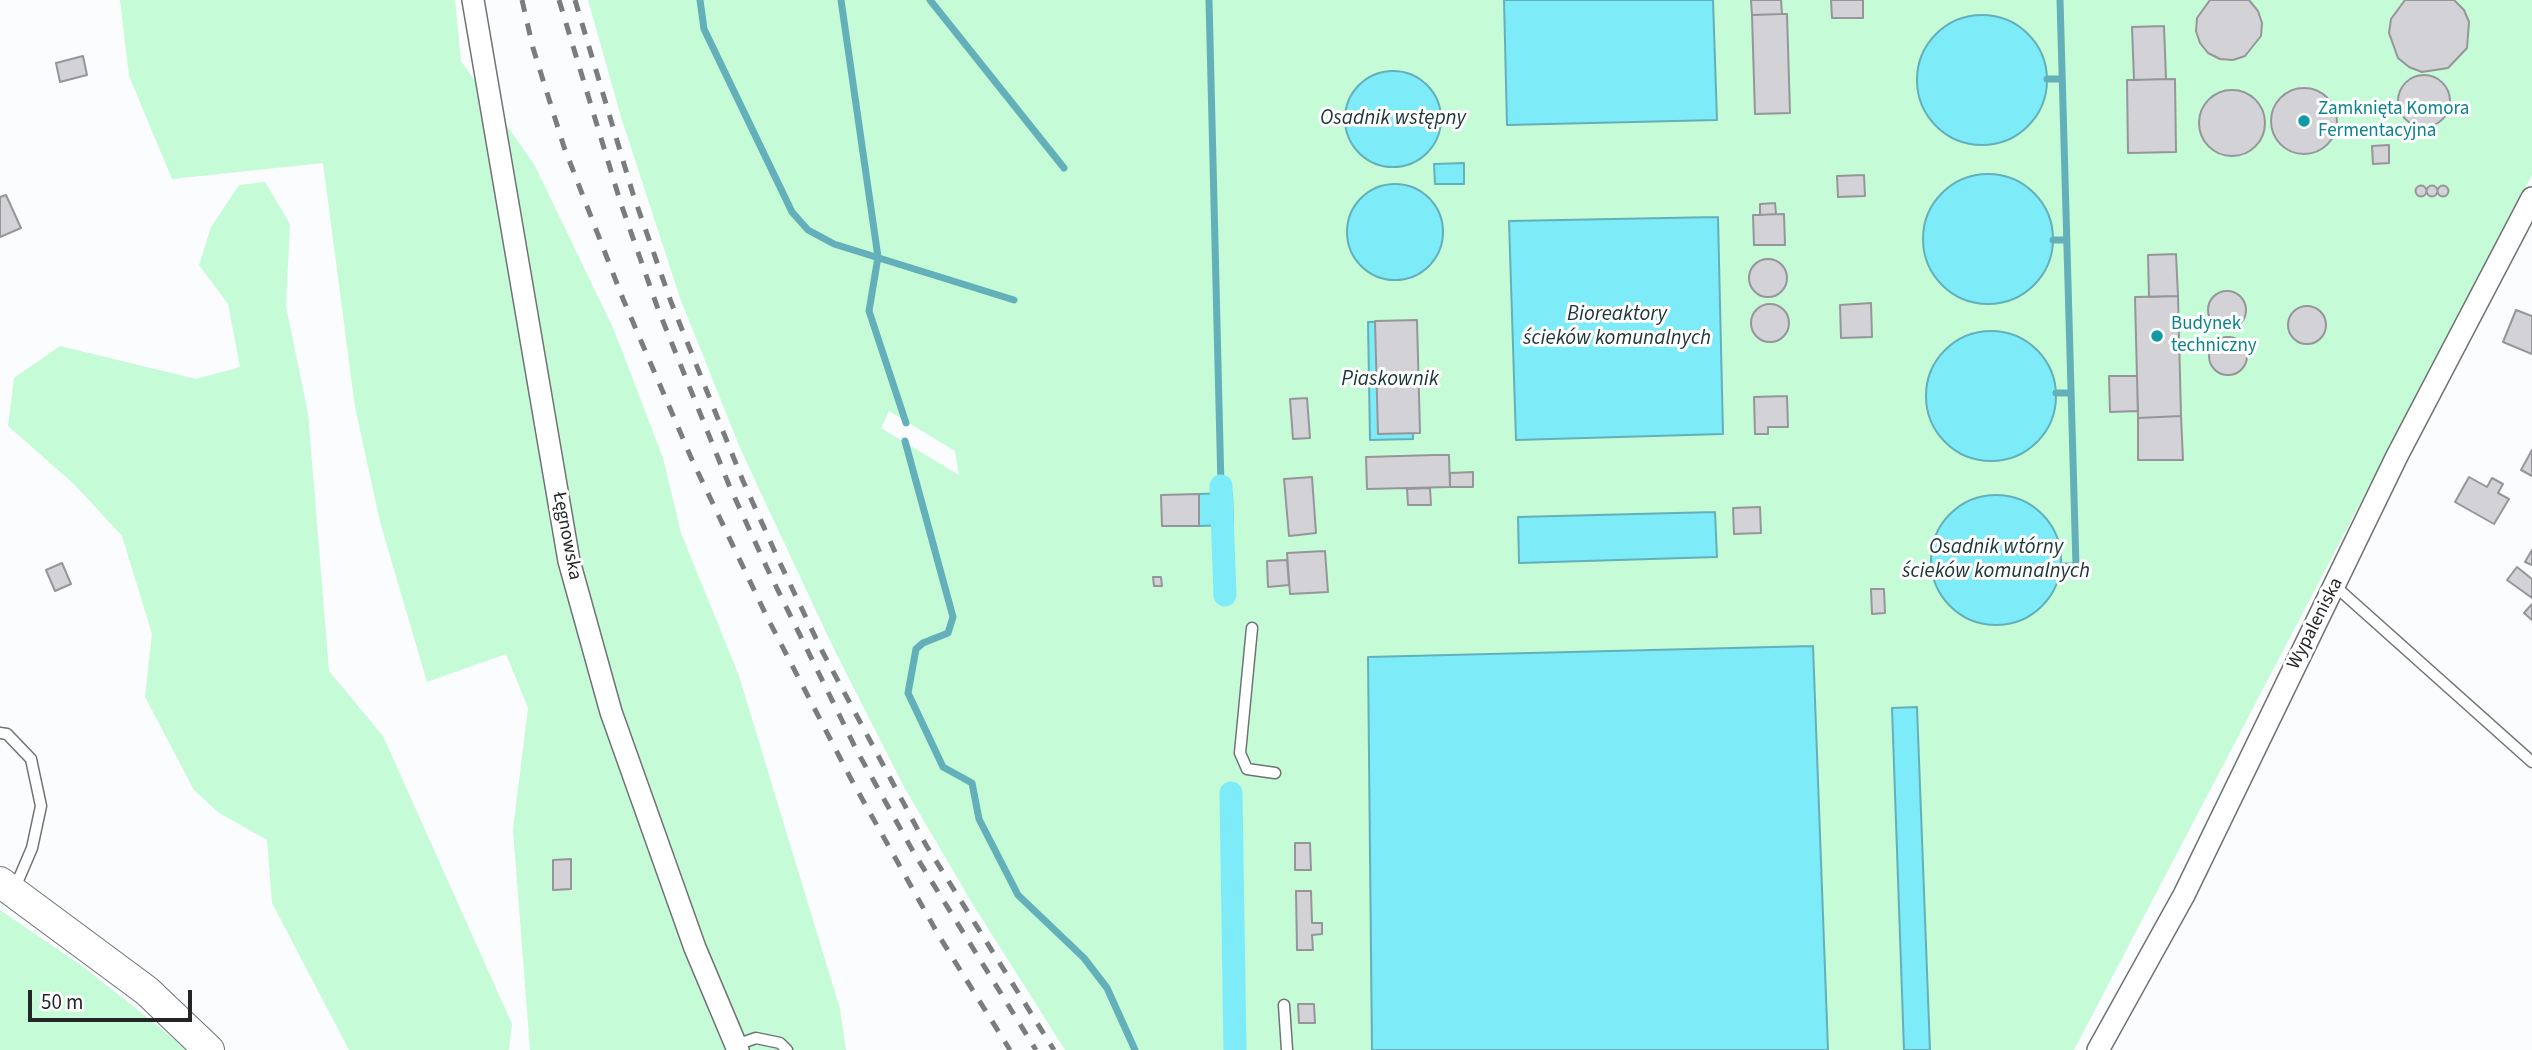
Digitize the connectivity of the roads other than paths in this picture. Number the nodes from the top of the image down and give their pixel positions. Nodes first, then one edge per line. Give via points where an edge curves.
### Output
1 (473, 0) edge
2 (2532, 198) edge
3 (2335, 586) junction
4 (1252, 628) dead end
5 (0, 733) edge
6 (2532, 762) edge
7 (1275, 773) dead end
8 (7, 886) edge
9 (1284, 1004) dead end
10 (737, 1048) edge
11 (209, 1050) edge
12 (787, 1050) edge
13 (1287, 1050) edge
14 (2098, 1050) edge

1 - 10 street, Łęgnowska via 569,561 611,712 695,948
2 - 3 street, Wypaleniska via 2397,456
3 - 6 lane
3 - 14 street, Wypaleniska via 2184,895
4 - 7 lane via 1240,753 1247,769
5 - 8 lane via 8,734 31,759 41,806 32,848
8 - 11 main road via 147,991
9 - 13 lane
10 - 12 lane via 756,1038 780,1043

